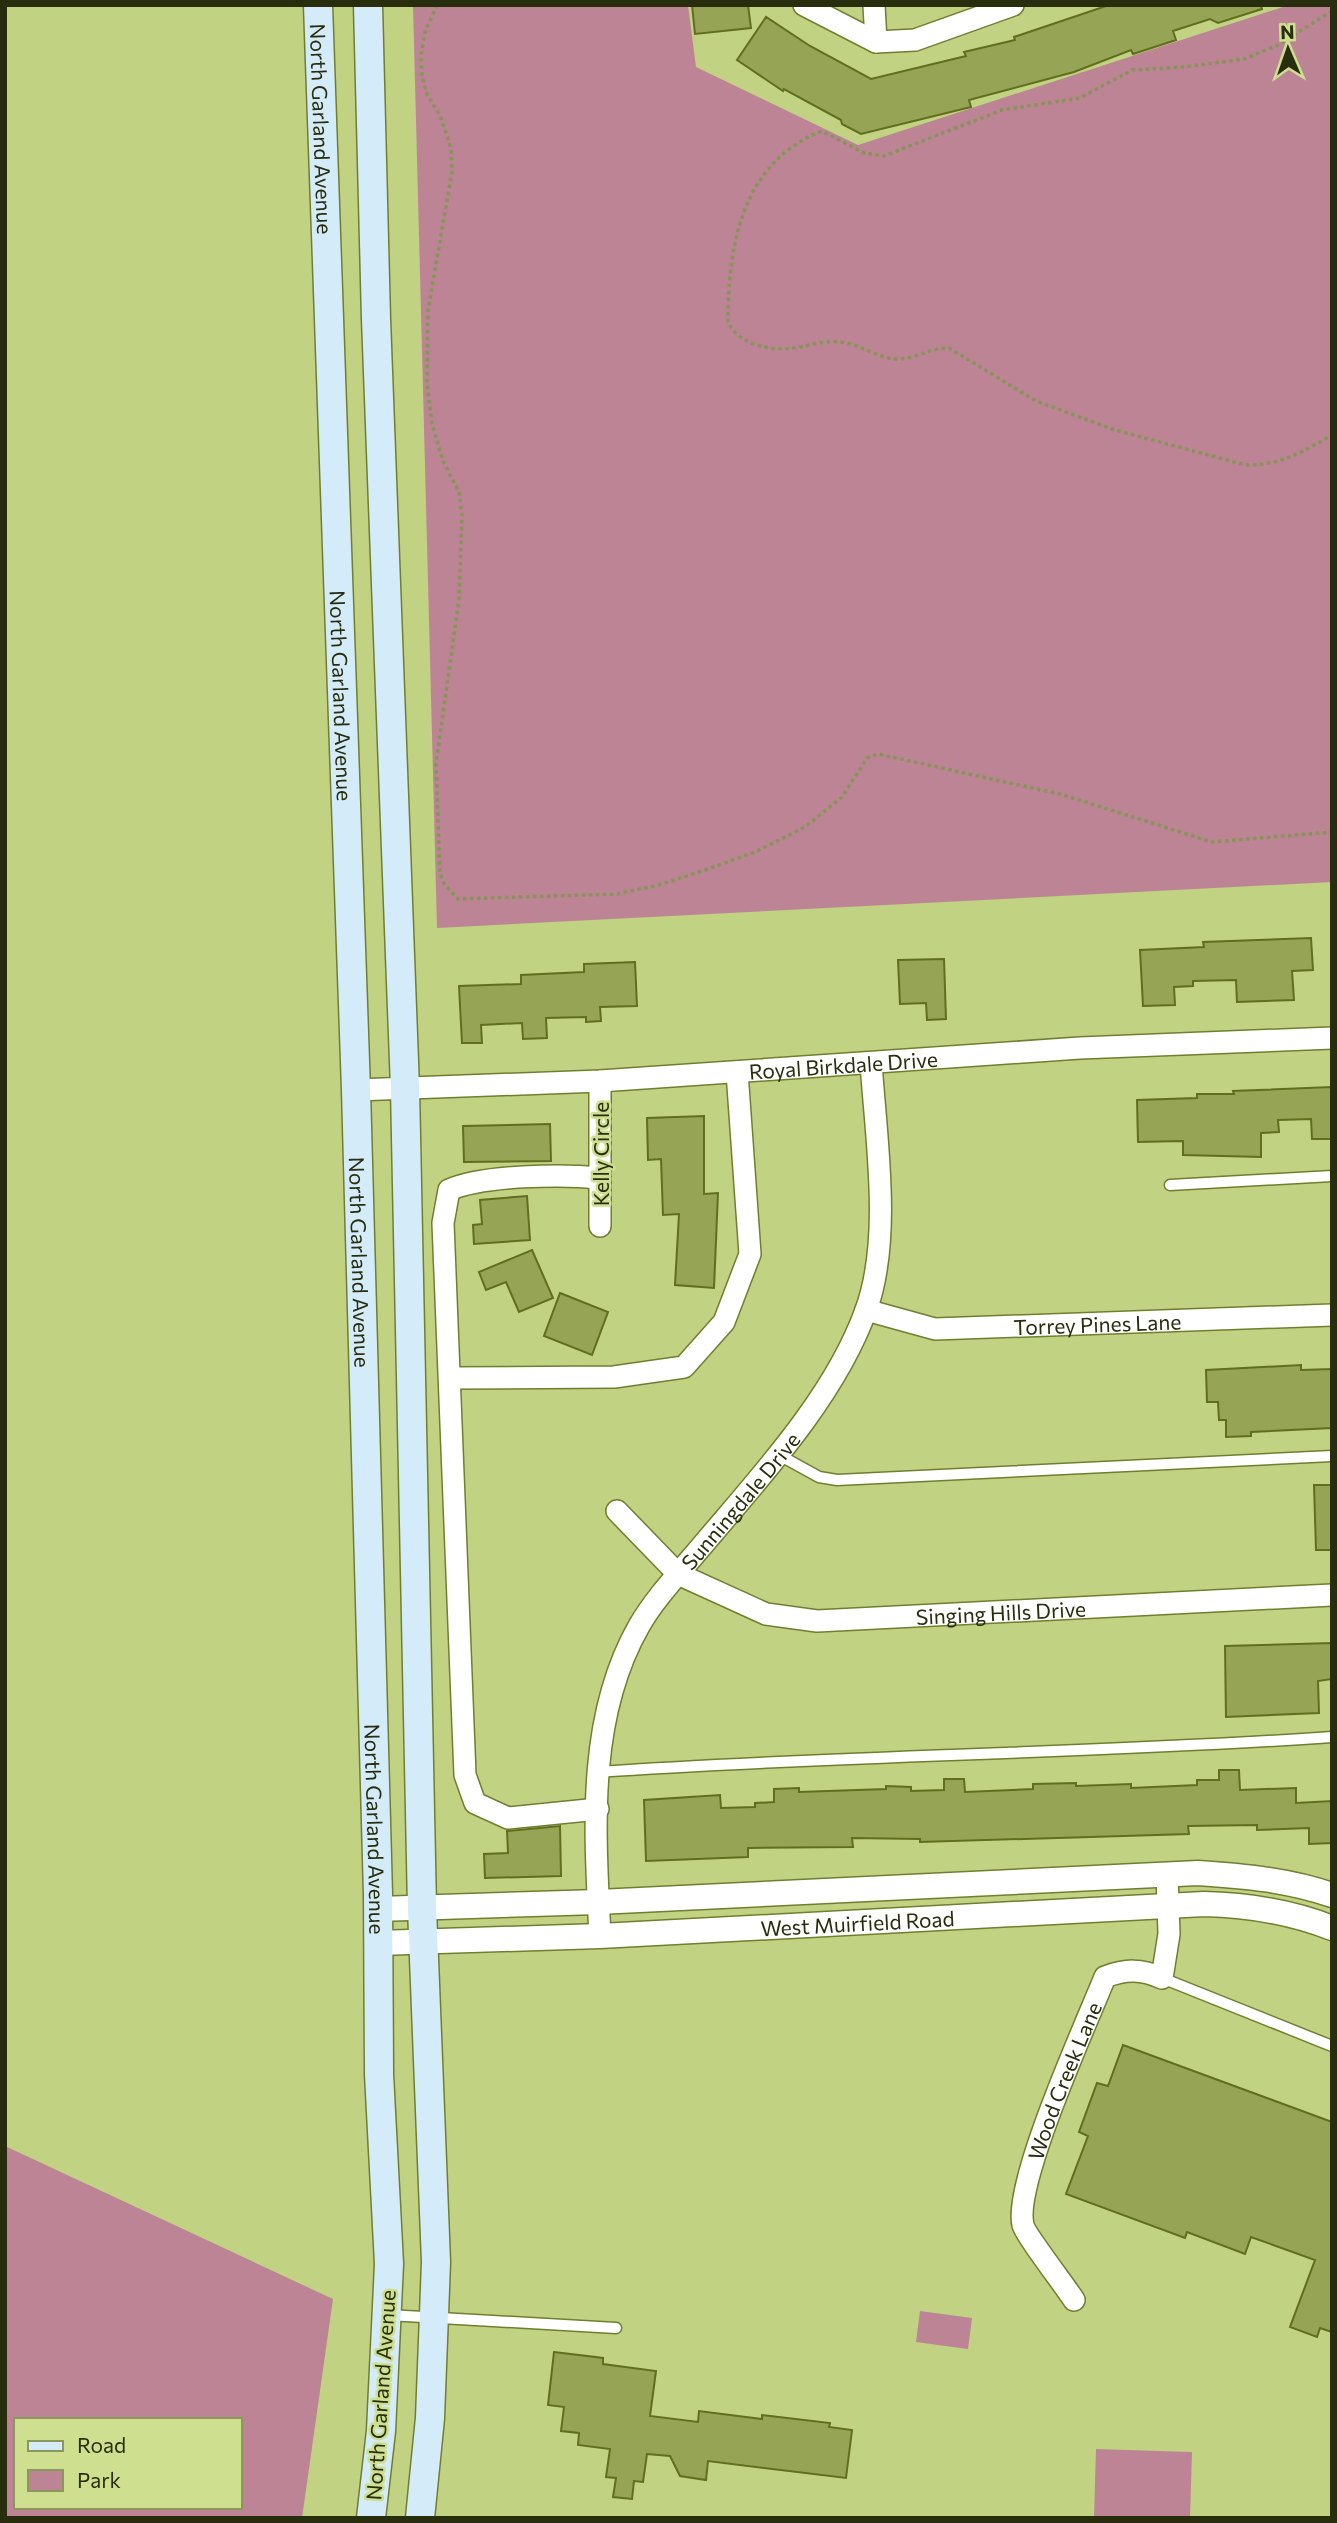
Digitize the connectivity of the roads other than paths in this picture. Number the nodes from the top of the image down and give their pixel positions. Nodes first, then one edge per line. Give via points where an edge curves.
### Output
1 (318, 5) edge
2 (368, 5) edge
3 (804, 5) edge
4 (874, 5) edge
5 (1013, 5) edge
6 (876, 42) junction
7 (1332, 1038) edge
8 (871, 1063) junction
9 (737, 1072) junction
10 (600, 1081) junction
11 (405, 1086) junction
12 (356, 1090) junction
13 (1332, 1176) edge
14 (600, 1178) junction
15 (1170, 1185) dead end
16 (600, 1226) dead end
17 (866, 1310) junction
18 (1332, 1315) edge
19 (451, 1378) junction
20 (779, 1455) junction
21 (1332, 1456) edge
22 (617, 1511) dead end
23 (678, 1574) junction
24 (1332, 1595) edge
25 (1332, 1737) edge
26 (598, 1772) junction
27 (598, 1809) junction
28 (1167, 1874) junction
29 (1332, 1895) edge
30 (598, 1902) junction
31 (1167, 1907) junction
32 (422, 1908) junction
33 (378, 1909) junction
34 (1332, 1928) edge
35 (600, 1936) junction
36 (424, 1941) junction
37 (378, 1943) junction
38 (1162, 1978) junction
39 (1332, 2046) edge
40 (1074, 2300) dead end
41 (387, 2315) junction
42 (435, 2317) junction
43 (616, 2328) dead end
44 (371, 2518) edge
45 (420, 2518) edge

1 - 12 main road, North Garland Avenue
2 - 11 main road
3 - 6 street
4 - 6 street
5 - 6 street via 915,40
7 - 8 street, Royal Birkdale Drive via 1080,1048
8 - 9 street, Royal Birkdale Drive
8 - 17 street, Sunningdale Drive via 881,1209
9 - 10 street, Royal Birkdale Drive
9 - 19 street via 750,1254 724,1322 684,1367 614,1377
10 - 11 street, Royal Birkdale Drive
10 - 14 street, Kelly Circle
11 - 12 street, Royal Birkdale Drive
11 - 32 main road
12 - 33 main road, North Garland Avenue
13 - 15 lane
14 - 16 street, Kelly Circle
14 - 19 street via 468,1181 449,1189 443,1223
17 - 18 street, Torrey Pines Lane via 935,1329
17 - 20 street, Sunningdale Drive via 828,1386
19 - 27 street via 465,1776 475,1803 508,1818
20 - 21 lane via 819,1477 837,1480
20 - 23 street, Sunningdale Drive
22 - 23 street
23 - 24 street, Singing Hills Drive via 766,1614 817,1621
23 - 26 street, Sunningdale Drive via 639,1625 612,1686
25 - 26 lane
26 - 27 street, Sunningdale Drive
27 - 30 street, Sunningdale Drive
28 - 29 street, West Muirfield Road via 1255,1877
28 - 30 street, West Muirfield Road
28 - 31 street
30 - 32 street, West Muirfield Road
30 - 35 street, Sunningdale Drive
31 - 34 street, West Muirfield Road via 1238,1904
31 - 35 street, West Muirfield Road
31 - 38 street via 1169,1934
32 - 33 street, West Muirfield Road
32 - 36 main road
33 - 37 main road, North Garland Avenue
35 - 36 street, West Muirfield Road
36 - 37 street, West Muirfield Road
36 - 42 main road
37 - 41 main road, North Garland Avenue
38 - 39 lane
38 - 40 street, Wood Creek Lane via 1123,1970 1105,1977 1020,2207 1024,2228
41 - 42 lane
41 - 44 main road, North Garland Avenue
42 - 43 lane
42 - 45 main road

